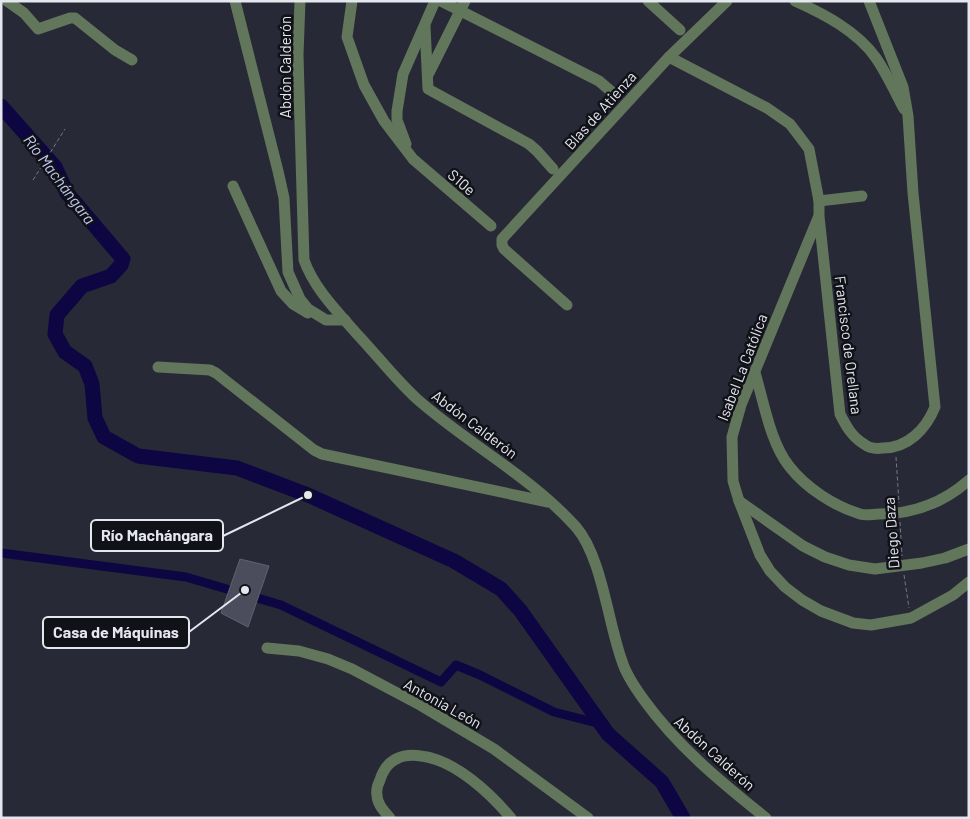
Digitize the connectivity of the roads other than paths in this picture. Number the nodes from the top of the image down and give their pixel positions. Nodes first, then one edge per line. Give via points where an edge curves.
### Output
1 (8, 1) edge
2 (235, 1) edge
3 (300, 1) edge
4 (352, 1) edge
5 (435, 1) edge
6 (441, 1) edge
7 (648, 1) edge
8 (727, 1) edge
9 (795, 1) edge
10 (869, 1) edge
11 (463, 6) edge
12 (425, 26) junction
13 (680, 30) dead end
14 (669, 56) junction
15 (132, 60) dead end
16 (428, 75) junction
17 (613, 94) dead end
18 (908, 116) junction
19 (413, 159) junction
20 (553, 169) dead end
21 (233, 186) dead end
22 (862, 196) dead end
23 (819, 201) junction
24 (819, 216) junction
25 (491, 226) dead end
26 (567, 305) dead end
27 (319, 317) junction
28 (345, 320) junction
29 (158, 368) dead end
30 (755, 373) junction
31 (969, 480) edge
32 (739, 501) junction
33 (552, 503) junction
34 (969, 549) edge
35 (969, 582) edge
36 (267, 648) dead end
37 (390, 818) edge
38 (511, 818) edge
39 (588, 818) edge
40 (766, 818) edge

1 - 15 street via 38,29 76,18
2 - 27 street via 284,198 288,272 300,299
3 - 28 street, Abdón Calderón via 298,55 304,260 317,286
4 - 19 street, S10e via 347,37 364,85 384,121
5 - 12 street
6 - 11 street
7 - 13 street
8 - 14 street, Blas de Atienza
9 - 18 street via 857,36 876,59
10 - 18 street, Francisco de Orellana via 904,87
11 - 16 street
11 - 17 street via 599,81
12 - 16 street
12 - 19 street via 403,74 397,111 397,120
14 - 23 street, Francisco de Orellana via 767,108 790,124 809,148
14 - 26 street, Blas de Atienza via 502,239 504,249
16 - 20 street via 430,91 529,144
18 - 24 street, Francisco de Orellana via 935,407 920,432 896,446 876,449 865,446 846,428 840,414
19 - 25 street, S10e
21 - 27 street via 281,291 293,304
22 - 23 street
23 - 24 street, Francisco de Orellana
24 - 30 street, Isabel La Católica
27 - 28 street
28 - 33 street, Abdón Calderón via 416,398
29 - 33 street via 216,372 322,454
30 - 31 street via 776,444 788,466 808,486 834,503 862,515 900,514 944,499
30 - 32 street, Isabel La Católica via 732,437 733,481
32 - 34 street via 803,546 849,565 875,569 922,563
32 - 35 street, Isabel La Católica via 760,555 770,571 785,587 821,612 853,623 872,625 911,618 953,595
33 - 40 street, Abdón Calderón via 577,528 592,552 622,663 637,690 661,724 686,751
36 - 39 street, Antonia León via 299,651 328,659 420,705 494,749
37 - 38 street via 377,796 378,785 387,765 395,758 407,755 423,756 469,777

